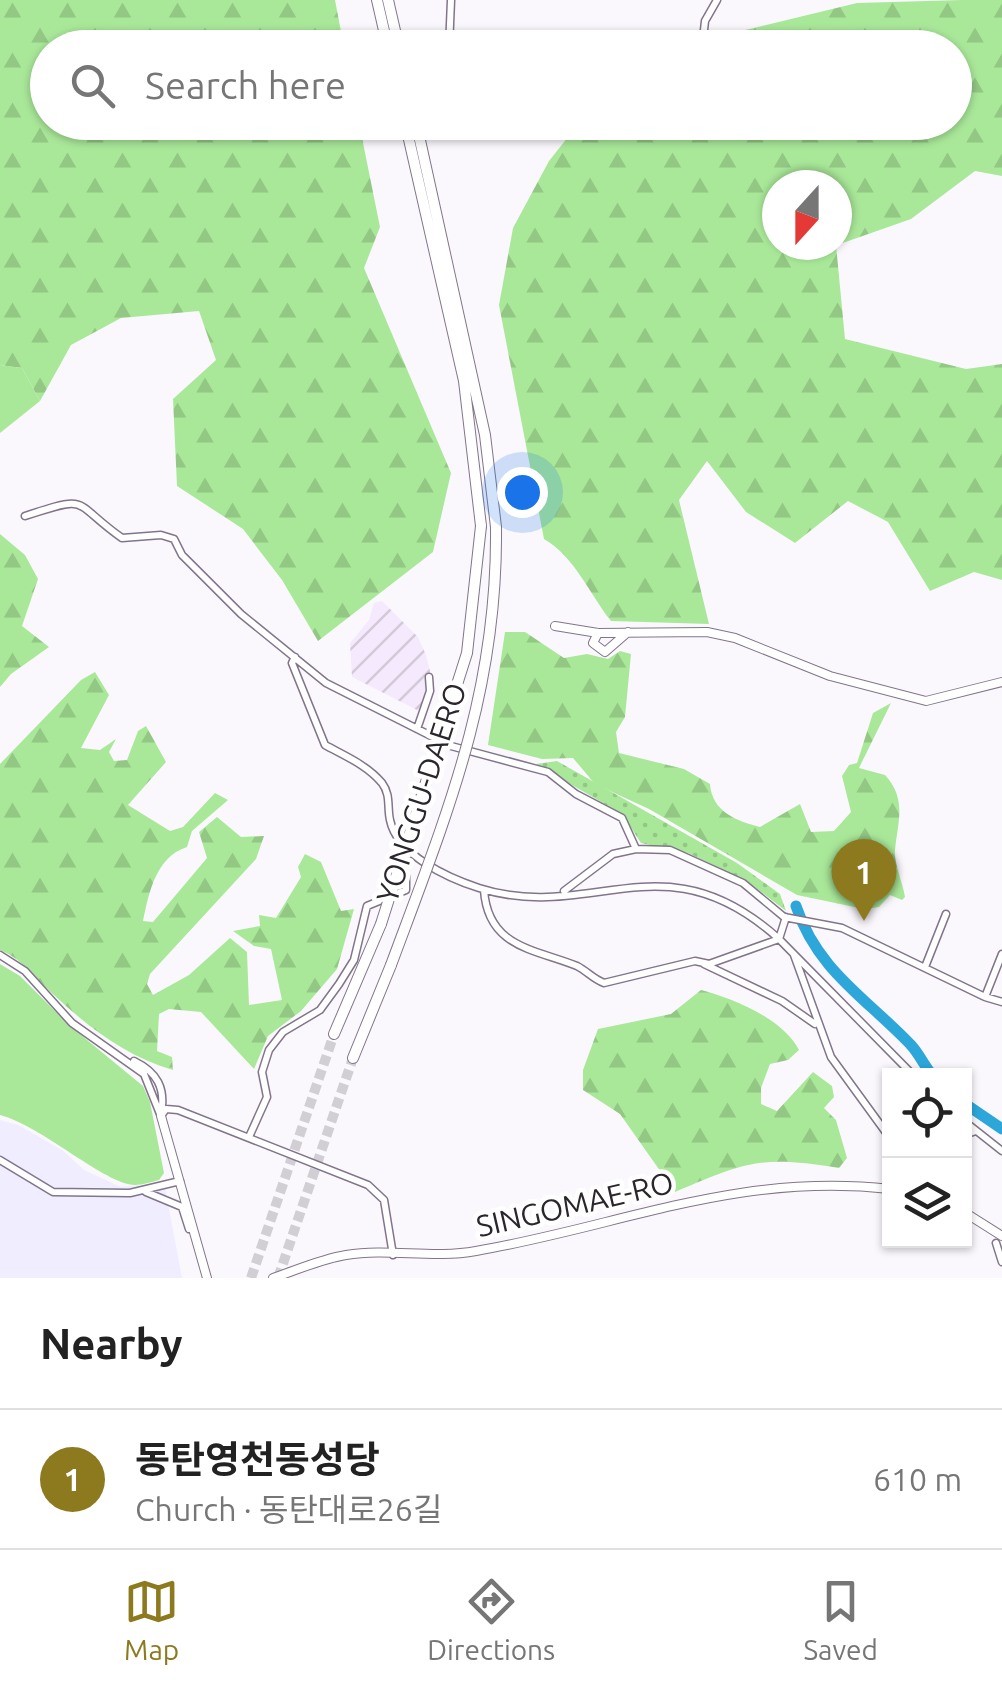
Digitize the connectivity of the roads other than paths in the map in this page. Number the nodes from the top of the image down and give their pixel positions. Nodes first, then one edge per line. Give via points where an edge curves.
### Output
1 (377, 0) edge
2 (388, 0) edge
3 (451, 0) edge
4 (717, 0) edge
5 (384, 30) edge
6 (395, 30) edge
7 (450, 30) edge
8 (704, 30) edge
9 (409, 140) edge
10 (420, 140) edge
11 (25, 516) dead end
12 (555, 626) dead end
13 (628, 632) junction
14 (598, 633) junction
15 (296, 657) junction
16 (429, 677) dead end
17 (1002, 682) edge
18 (417, 729) junction
19 (408, 849) junction
20 (636, 849) junction
21 (484, 890) junction
22 (562, 892) junction
23 (946, 914) dead end
24 (788, 918) junction
25 (779, 939) junction
26 (794, 953) junction
27 (1002, 954) edge
28 (0, 956) edge
29 (703, 964) junction
30 (925, 968) junction
31 (986, 997) junction
32 (1002, 1002) edge
33 (816, 1025) junction
34 (334, 1034) tunnel mouth
35 (353, 1058) tunnel mouth
36 (127, 1059) junction
37 (906, 1068) edge
38 (162, 1092) junction
39 (178, 1110) junction
40 (161, 1116) junction
41 (882, 1127) edge
42 (972, 1127) edge
43 (976, 1130) junction
44 (972, 1132) edge
45 (249, 1137) junction
46 (1002, 1150) edge
47 (0, 1160) edge
48 (180, 1181) junction
49 (882, 1189) edge
50 (140, 1192) junction
51 (972, 1218) edge
52 (999, 1240) edge
53 (199, 1244) junction
54 (394, 1256) junction
55 (1002, 1262) edge
56 (207, 1278) edge
57 (274, 1278) edge

1 - 5 highway
2 - 6 highway
3 - 7 street
4 - 8 street
9 - 34 highway, YONGGU-DAERO, bridge via 464,381 480,526 464,666 380,924
10 - 35 highway, YONGGU-DAERO, bridge via 485,436 496,528 494,611 482,699 444,824
11 - 15 street via 72,500 122,538 174,539 241,614
12 - 14 street
13 - 14 street
13 - 14 street via 606,652 593,643
13 - 17 street via 735,638 830,676 926,701
15 - 18 street via 344,695
15 - 19 street via 292,663 324,745 381,783 390,822
16 - 18 street
18 - 20 street via 479,755 548,772 622,818
19 - 21 street
19 - 45 street via 395,864 406,876 406,890 366,908 354,960 339,984 320,1010 283,1032 269,1050 262,1072 267,1097
20 - 22 street via 613,854
20 - 24 street via 680,853 743,884
21 - 22 street
21 - 29 street via 494,922 518,948 575,966 594,980
22 - 25 street via 640,885 704,892 740,908
23 - 30 street
24 - 25 street
24 - 30 street via 842,928
25 - 26 street
25 - 29 street
26 - 33 street
26 - 37 street
27 - 31 street
28 - 36 street via 25,971 72,1023
29 - 33 street
30 - 31 street
31 - 32 street
33 - 41 street
36 - 38 street via 153,1070
36 - 40 street via 150,1080
38 - 39 street
38 - 40 street
39 - 40 street
39 - 45 street
40 - 48 street
42 - 43 street
43 - 44 street
43 - 46 street
45 - 54 street via 378,1190
47 - 50 street via 54,1192
48 - 50 street
48 - 53 street
49 - 54 street, SINGOMAE-RO via 764,1187 491,1249
50 - 53 street via 182,1207
51 - 52 street
52 - 55 street
53 - 56 street
54 - 57 street, SINGOMAE-RO via 347,1255

